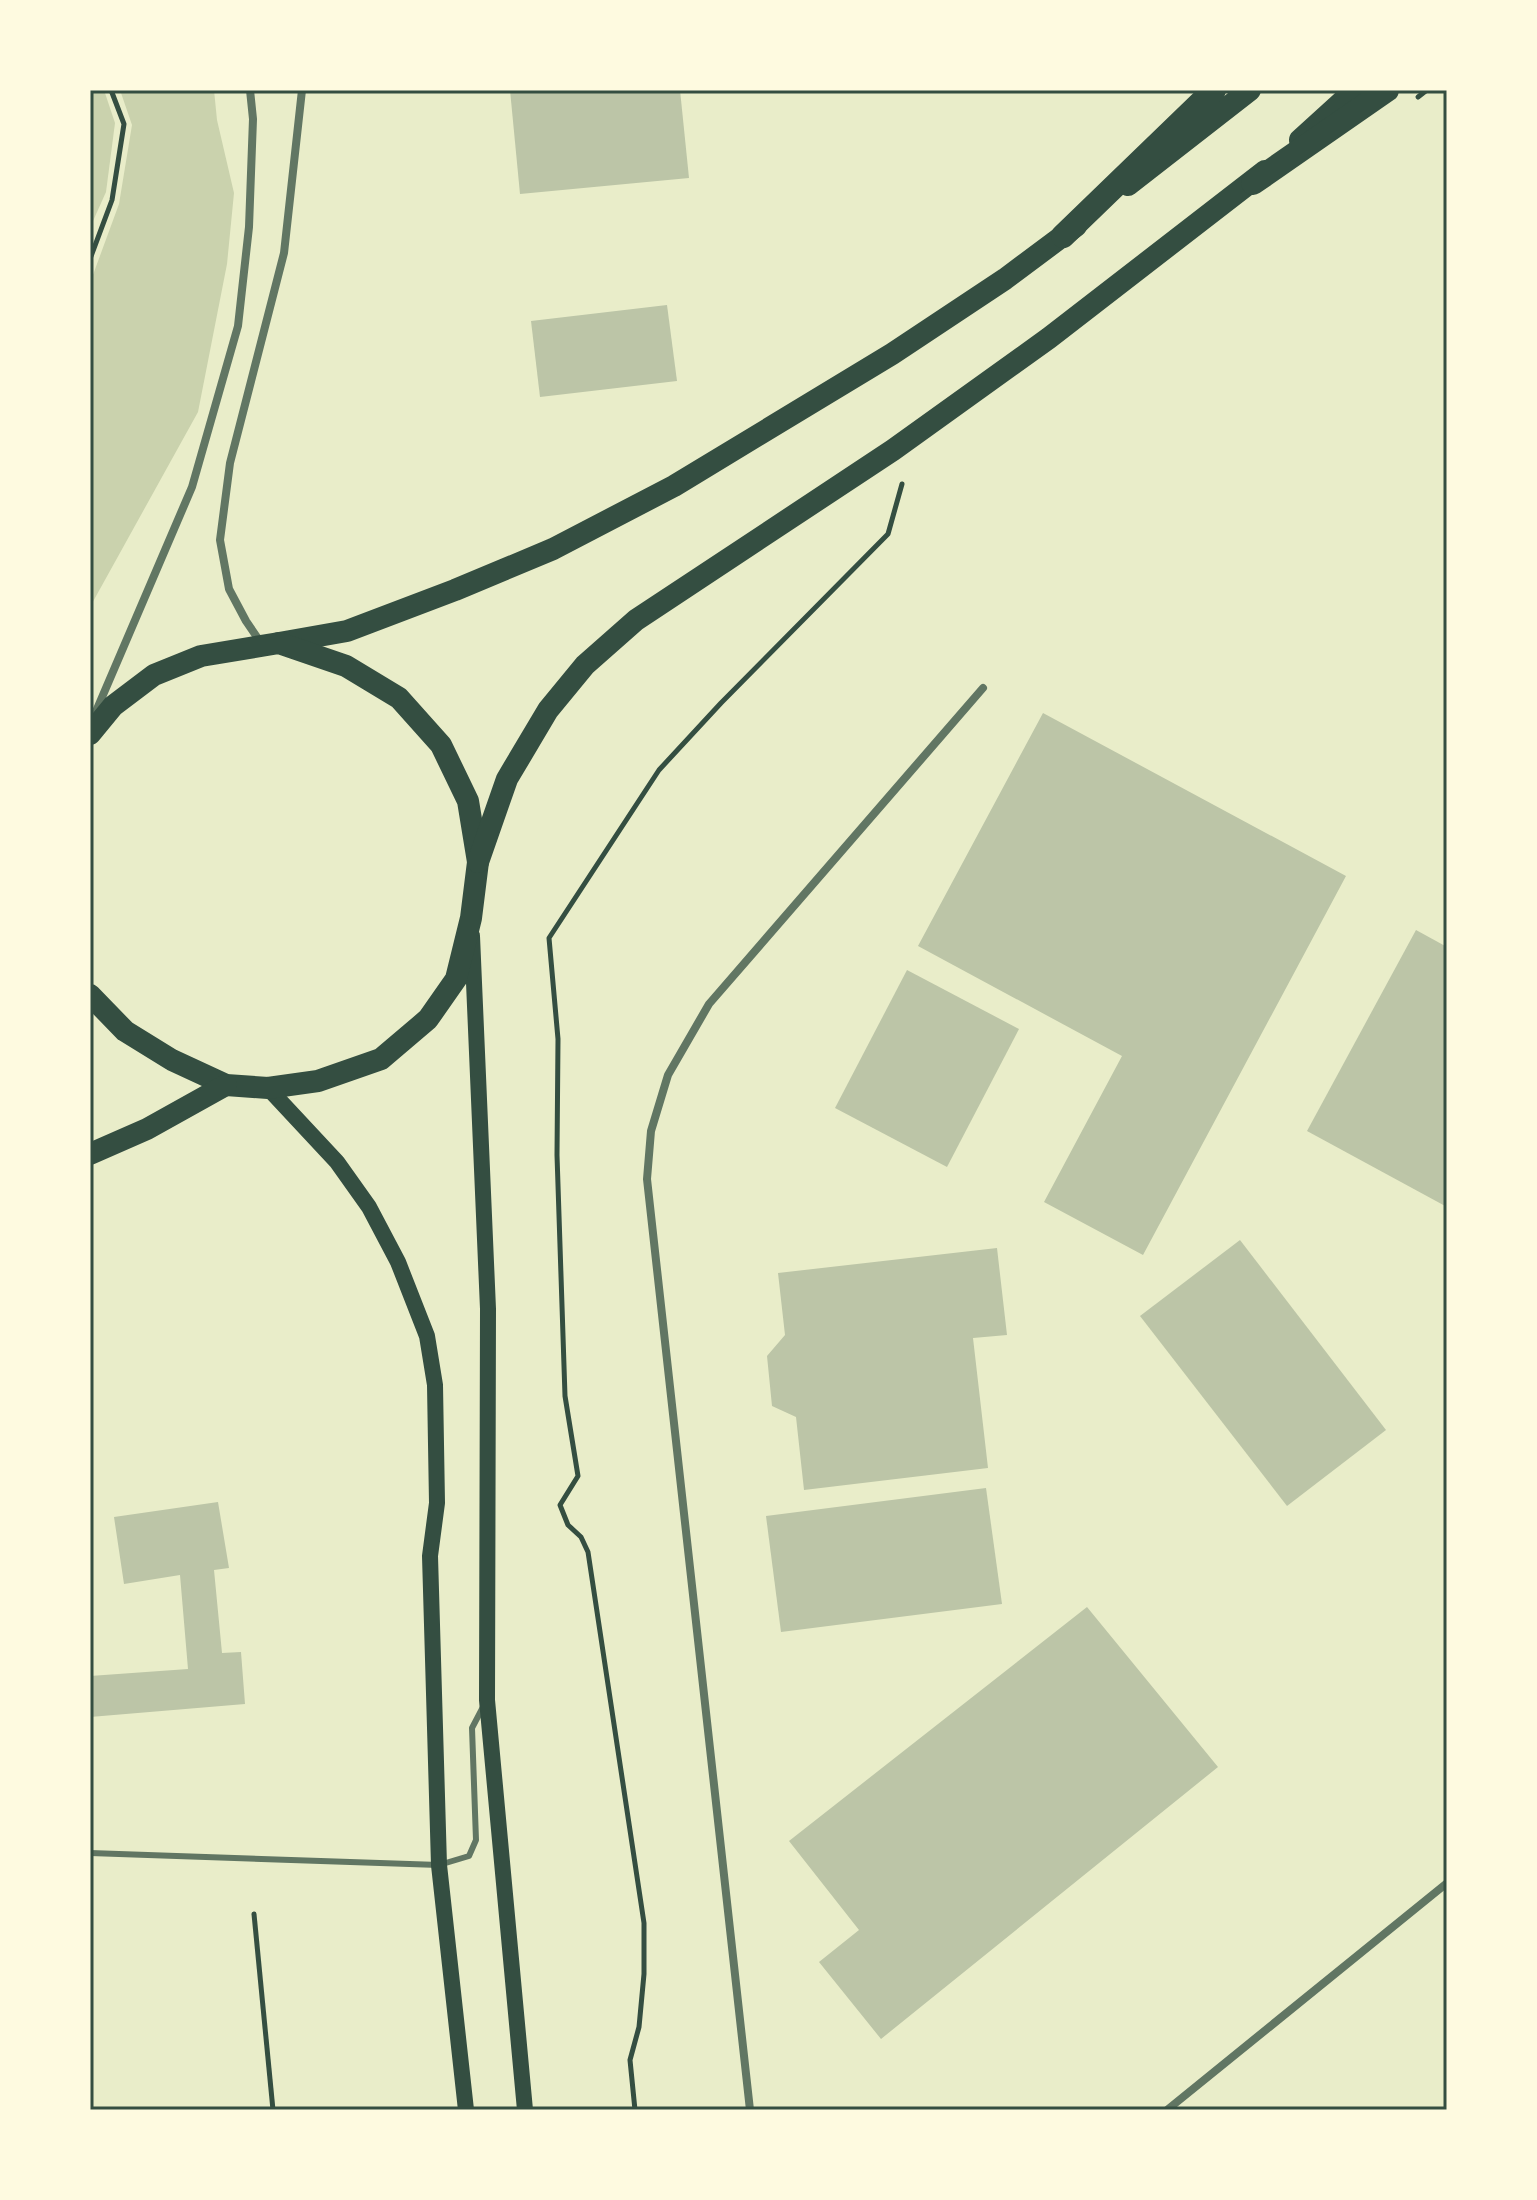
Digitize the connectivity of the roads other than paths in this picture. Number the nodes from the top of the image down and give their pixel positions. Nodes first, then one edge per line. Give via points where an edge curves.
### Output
1 (250, 90) edge
2 (302, 90) edge
3 (1214, 90) edge
4 (1250, 90) edge
5 (1355, 90) edge
6 (1387, 90) edge
7 (1253, 183) junction
8 (1063, 236) junction
9 (271, 644) junction
10 (983, 688) dead end
11 (90, 724) edge
12 (90, 734) edge
13 (478, 862) junction
14 (471, 918) junction
15 (90, 995) edge
16 (226, 1085) junction
17 (268, 1088) junction
18 (90, 1154) edge
19 (487, 1700) junction
20 (90, 1853) edge
21 (439, 1865) junction
22 (1447, 1883) edge
23 (526, 2107) edge
24 (1173, 2108) edge
25 (466, 2110) edge
26 (750, 2110) edge

1 - 11 street via 249,227 234,340 192,487
2 - 9 street via 284,253 230,463 220,540 229,589 246,621
3 - 8 highway
4 - 8 highway
5 - 7 highway
6 - 7 highway
7 - 13 highway via 893,450 636,620 585,665 548,710 507,779
8 - 9 highway via 808,406 674,486 553,549 347,631
9 - 12 highway via 201,656 154,675 113,706
9 - 13 highway via 346,666 399,698 441,745 468,801
10 - 26 street via 709,1004 668,1075 651,1131 647,1179
13 - 14 highway
14 - 17 highway via 456,979 428,1019 381,1059 318,1081
14 - 19 main road via 488,1309
15 - 16 highway via 125,1031
16 - 17 highway
16 - 18 highway
17 - 21 main road via 337,1162 369,1207 427,1336 435,1385 437,1503 430,1556
19 - 21 lane via 472,1728 476,1840 469,1856
19 - 23 main road
20 - 21 lane
21 - 25 main road
22 - 24 street

